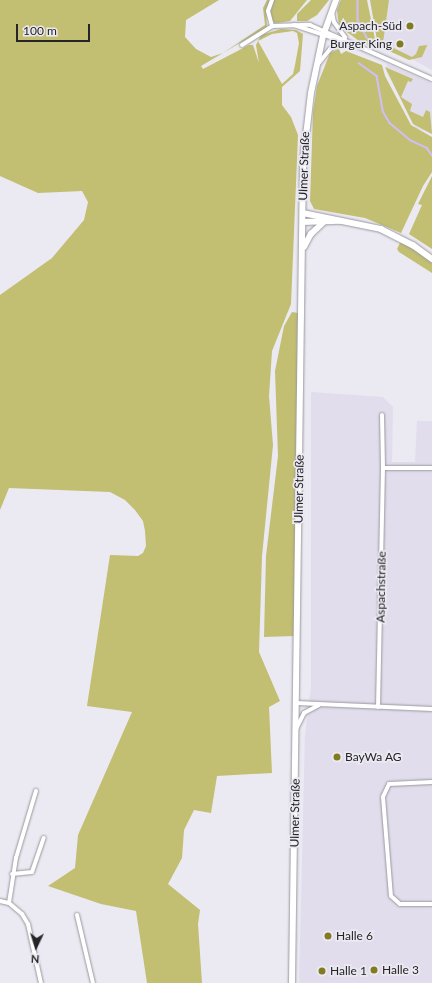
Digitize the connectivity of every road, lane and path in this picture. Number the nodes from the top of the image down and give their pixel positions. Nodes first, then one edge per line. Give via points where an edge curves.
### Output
1 (272, 0) edge
2 (336, 0) edge
3 (332, 12) junction
4 (292, 24) junction
5 (272, 26) junction
6 (325, 29) junction
7 (324, 36) junction
8 (345, 41) junction
9 (242, 45) dead end
10 (317, 65) junction
11 (432, 79) edge
12 (303, 213) junction
13 (342, 221) junction
14 (303, 222) junction
15 (326, 222) junction
16 (303, 249) junction
17 (432, 259) edge
18 (382, 415) dead end
19 (383, 468) junction
20 (432, 468) edge
21 (296, 703) junction
22 (322, 704) junction
23 (378, 707) junction
24 (432, 710) edge
25 (296, 729) junction
26 (432, 782) edge
27 (36, 791) dead end
28 (44, 838) dead end
29 (12, 874) junction
30 (0, 901) edge
31 (9, 903) junction
32 (432, 904) edge
33 (77, 915) dead end
34 (41, 983) edge
35 (93, 983) edge
36 (292, 983) edge

1 - 5 street via 268,11
2 - 3 main road, Ulmer Straße
3 - 6 main road, Ulmer Straße
3 - 8 street via 334,22
4 - 5 street
4 - 6 street via 310,24
4 - 7 street
5 - 9 street
6 - 7 main road, Ulmer Straße
6 - 8 street
7 - 8 street
7 - 10 main road, Ulmer Straße
8 - 10 street via 330,49
8 - 11 street
10 - 12 main road, Ulmer Straße via 304,140
12 - 13 main road
12 - 14 main road, Ulmer Straße
13 - 15 main road
13 - 17 main road via 380,229 413,245
14 - 15 main road
14 - 16 main road, Ulmer Straße
15 - 16 main road via 317,226
16 - 21 main road, Ulmer Straße
18 - 19 street, Aspachstraße
19 - 20 street
19 - 23 street, Aspachstraße
21 - 22 street
21 - 25 main road, Ulmer Straße
22 - 23 street
22 - 25 street via 304,713
23 - 24 street
25 - 36 main road, Ulmer Straße
26 - 32 street via 389,784 382,797 391,896 400,904
27 - 29 street
28 - 29 street via 32,872
29 - 31 street
30 - 31 street
31 - 34 street via 22,914 30,929
33 - 35 street

